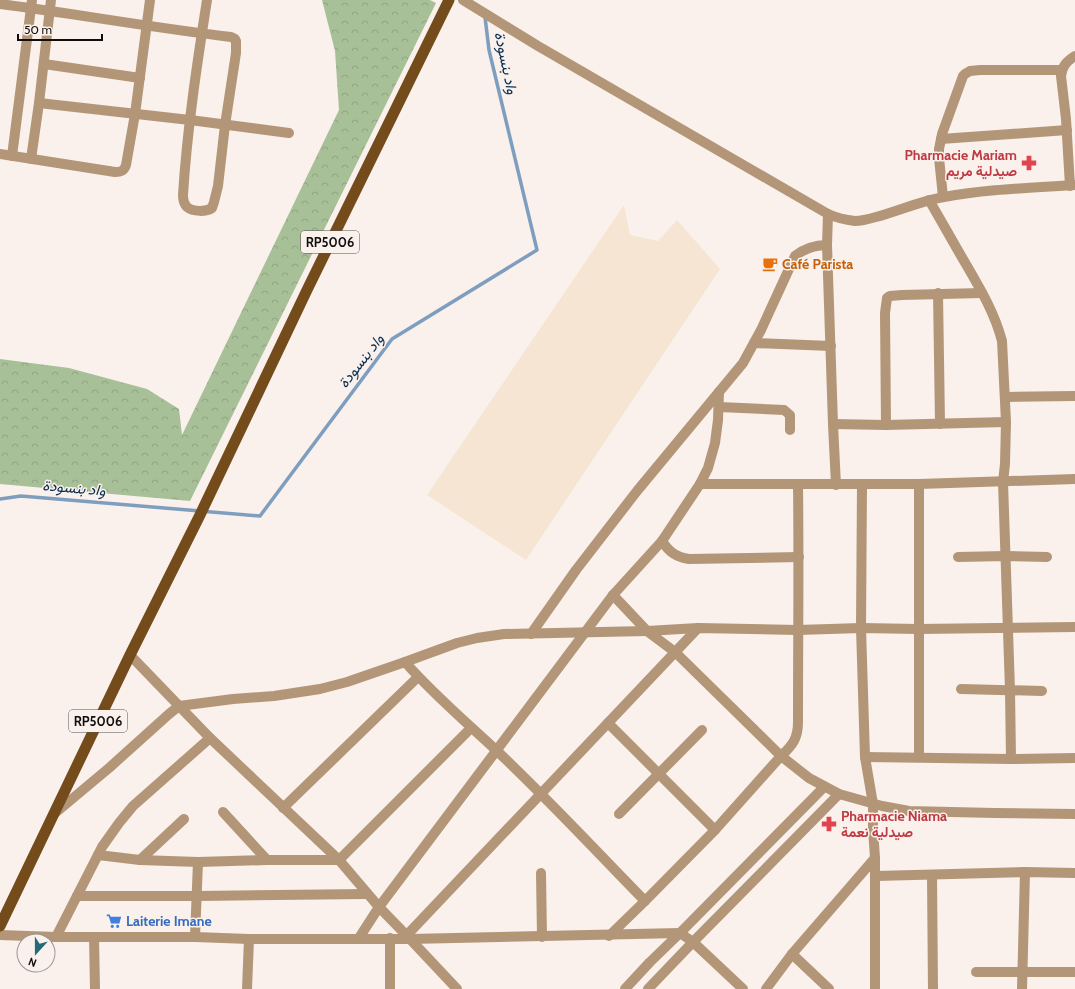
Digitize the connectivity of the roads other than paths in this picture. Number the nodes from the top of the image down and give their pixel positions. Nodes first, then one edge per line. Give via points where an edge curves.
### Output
1 (51, 0) edge
2 (150, 0) edge
3 (207, 0) edge
4 (449, 0) edge
5 (463, 0) edge
6 (0, 4) edge
7 (32, 4) edge
8 (50, 11) junction
9 (147, 26) junction
10 (202, 34) junction
11 (1075, 56) edge
12 (44, 64) junction
13 (1062, 70) junction
14 (140, 78) junction
15 (39, 103) junction
16 (135, 114) junction
17 (190, 120) junction
18 (225, 125) junction
19 (1067, 130) junction
20 (288, 133) dead end
21 (941, 139) junction
22 (0, 154) edge
23 (12, 156) junction
24 (31, 159) junction
25 (1072, 185) edge
26 (943, 197) junction
27 (929, 200) junction
28 (828, 214) junction
29 (827, 245) junction
30 (982, 292) junction
31 (938, 294) junction
32 (754, 343) junction
33 (831, 346) junction
34 (719, 392) junction
35 (1075, 396) edge
36 (1005, 397) junction
37 (719, 407) junction
38 (1006, 422) junction
39 (833, 424) junction
40 (940, 424) junction
41 (886, 425) junction
42 (790, 430) dead end
43 (1075, 479) edge
44 (1004, 482) junction
45 (700, 484) junction
46 (798, 484) junction
47 (862, 484) junction
48 (919, 484) junction
49 (836, 485) junction
50 (662, 541) junction
51 (1006, 556) junction
52 (799, 557) junction
53 (958, 557) dead end
54 (1047, 557) dead end
55 (613, 595) junction
56 (1075, 627) edge
57 (698, 628) junction
58 (861, 628) junction
59 (1008, 628) junction
60 (918, 629) junction
61 (798, 630) junction
62 (647, 631) junction
63 (584, 632) junction
64 (531, 634) junction
65 (675, 652) junction
66 (130, 655) junction
67 (405, 662) junction
68 (418, 677) junction
69 (961, 689) dead end
70 (1010, 690) junction
71 (1042, 691) dead end
72 (179, 706) junction
73 (608, 723) junction
74 (471, 728) junction
75 (702, 730) dead end
76 (210, 738) junction
77 (497, 751) junction
78 (781, 756) junction
79 (866, 757) junction
80 (919, 757) junction
81 (1075, 758) edge
82 (1011, 759) junction
83 (659, 774) junction
84 (824, 787) junction
85 (540, 794) junction
86 (839, 794) junction
87 (873, 804) junction
88 (283, 808) junction
89 (223, 812) dead end
90 (54, 814) junction
91 (619, 814) dead end
92 (1075, 814) edge
93 (184, 819) dead end
94 (714, 830) junction
95 (98, 855) junction
96 (875, 858) junction
97 (140, 860) junction
98 (267, 860) junction
99 (339, 860) junction
100 (198, 862) junction
101 (1025, 872) junction
102 (541, 873) dead end
103 (1075, 873) edge
104 (932, 875) junction
105 (876, 876) junction
106 (366, 894) junction
107 (76, 896) junction
108 (197, 896) junction
109 (645, 901) junction
110 (378, 907) junction
111 (0, 926) edge
112 (680, 933) junction
113 (0, 935) edge
114 (16, 936) edge
115 (608, 936) junction
116 (56, 937) joint
117 (94, 937) junction
118 (195, 937) junction
119 (408, 937) junction
120 (542, 937) junction
121 (359, 938) junction
122 (390, 938) junction
123 (249, 939) junction
124 (693, 942) junction
125 (792, 954) junction
126 (976, 972) dead end
127 (1075, 972) edge
128 (1022, 973) junction
129 (95, 989) edge
130 (247, 989) edge
131 (390, 989) edge
132 (457, 989) edge
133 (625, 989) edge
134 (648, 989) edge
135 (743, 989) edge
136 (766, 989) edge
137 (829, 989) edge
138 (876, 989) edge
139 (934, 989) edge
140 (1022, 989) edge

1 - 8 street
2 - 9 street
3 - 10 street
4 - 66 main road, RP5006
5 - 28 street
6 - 7 street
7 - 8 street
7 - 23 street
8 - 9 street
8 - 12 street
9 - 10 street
9 - 14 street
10 - 17 street
10 - 18 street via 231,37 236,40
11 - 13 street
12 - 14 street
12 - 15 street
13 - 19 street
13 - 21 street via 968,72 963,76
14 - 16 street
15 - 16 street
15 - 24 street
16 - 17 street
16 - 24 street via 126,165 120,172
17 - 18 street
17 - 18 street via 183,199 188,208 194,210 212,208 218,186
18 - 20 street
19 - 21 street
19 - 25 street
21 - 26 street via 939,158
22 - 23 street
23 - 24 street
25 - 26 street
26 - 27 street
27 - 28 street via 861,220
27 - 30 street
28 - 29 street
29 - 32 street via 806,248 795,256
29 - 33 street
30 - 31 street
30 - 36 street via 994,316 1002,341
31 - 40 street
31 - 41 street via 896,295 886,299
32 - 33 street
32 - 34 street via 743,363
33 - 39 street
34 - 37 street
34 - 64 street via 637,491
35 - 36 street
36 - 38 street
37 - 42 street via 784,410 790,415
37 - 45 street via 714,450
38 - 40 street
38 - 44 street
39 - 41 street
39 - 49 street
40 - 41 street
43 - 44 street
44 - 48 street
44 - 51 street
45 - 46 street
45 - 50 street
46 - 49 street
46 - 52 street
47 - 48 street
47 - 49 street
47 - 58 street
48 - 60 street
50 - 52 street via 675,555 689,559
50 - 55 street
51 - 53 street
51 - 54 street
51 - 59 street
52 - 61 street
55 - 62 street
55 - 63 street
56 - 59 street
57 - 61 street
57 - 62 street
57 - 65 street
58 - 60 street
58 - 61 street
58 - 79 street
59 - 60 street
59 - 70 street
60 - 80 street
61 - 78 street via 798,732 793,744
62 - 63 street
62 - 65 street
63 - 64 street
63 - 77 street
64 - 67 street via 477,638
65 - 73 street
65 - 78 street
66 - 72 street
66 - 90 main road, RP5006
67 - 68 street
67 - 72 street via 320,689
68 - 74 street
68 - 88 street
69 - 70 street
70 - 71 street
70 - 82 street
72 - 76 street
72 - 90 street
73 - 83 street
73 - 85 street
74 - 77 street
74 - 99 street
75 - 83 street
76 - 88 street
76 - 95 street via 133,806
77 - 85 street
77 - 110 street
78 - 84 street via 801,773
78 - 94 street
79 - 80 street
79 - 87 street
80 - 82 street
81 - 82 street
83 - 91 street
83 - 94 street
84 - 86 street
84 - 112 street
85 - 109 street
85 - 119 street
86 - 87 street
86 - 124 street
87 - 92 street via 909,810
87 - 96 street
88 - 99 street
89 - 98 street
90 - 111 main road, RP5006
93 - 97 street
94 - 109 street
95 - 97 street
95 - 107 street
96 - 105 street
96 - 125 street
97 - 100 street
98 - 99 street
98 - 100 street
99 - 106 street
100 - 108 street
101 - 103 street
101 - 104 street
101 - 128 street
102 - 120 street
104 - 105 street
104 - 139 street
105 - 138 street
106 - 108 street
106 - 110 street
107 - 108 street
107 - 116 street
108 - 118 street
109 - 115 street
110 - 119 street
110 - 121 street
112 - 115 street
112 - 124 street
112 - 133 street
113 - 114 street
115 - 120 street
116 - 117 street
117 - 118 street
117 - 129 street
118 - 123 street
119 - 120 street
119 - 122 street
119 - 132 street
121 - 122 street
121 - 123 street
122 - 131 street
123 - 130 street
124 - 134 street
124 - 135 street
125 - 136 street
125 - 137 street
126 - 128 street
127 - 128 street
128 - 140 street

